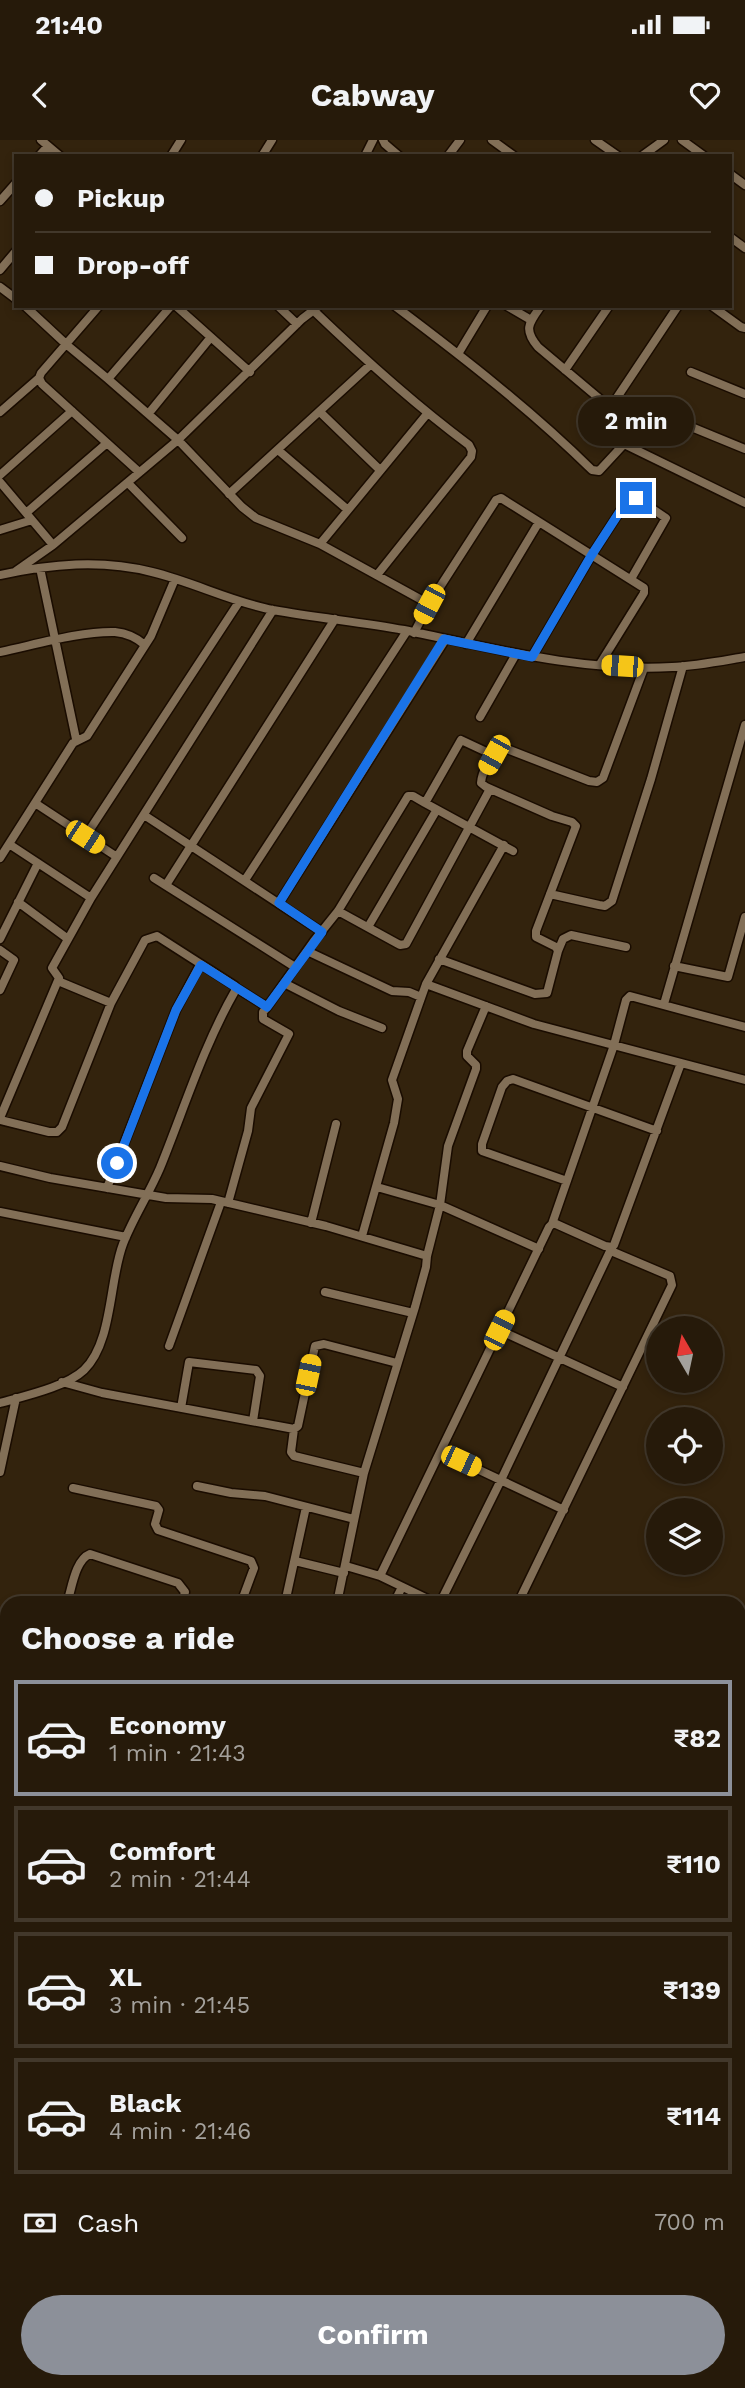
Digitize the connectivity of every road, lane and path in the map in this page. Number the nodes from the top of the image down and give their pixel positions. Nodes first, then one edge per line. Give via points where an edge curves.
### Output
1 (383, 140) edge
2 (492, 140) edge
3 (594, 140) edge
4 (664, 140) edge
5 (682, 140) edge
6 (398, 154) edge
7 (511, 154) edge
8 (615, 154) edge
9 (645, 154) edge
10 (701, 154) edge
11 (14, 185) edge
12 (1, 198) edge
13 (14, 253) edge
14 (0, 270) edge
15 (30, 308) edge
16 (97, 308) edge
17 (172, 308) edge
18 (176, 308) edge
19 (281, 308) edge
20 (302, 308) edge
21 (316, 308) edge
22 (398, 308) edge
23 (486, 308) edge
24 (510, 308) edge
25 (540, 308) edge
26 (608, 308) edge
27 (677, 308) edge
28 (715, 308) edge
29 (531, 320) junction
30 (300, 322) junction
31 (745, 328) edge
32 (211, 337) junction
33 (67, 345) junction
34 (458, 354) junction
35 (370, 365) junction
36 (565, 370) junction
37 (250, 372) junction
38 (691, 372) dead end
39 (39, 378) junction
40 (108, 379) junction
41 (745, 394) edge
42 (610, 408) junction
43 (72, 411) junction
44 (0, 412) edge
45 (320, 412) junction
46 (149, 413) junction
47 (427, 414) junction
48 (684, 424) dead end
49 (178, 440) junction
50 (107, 443) junction
51 (624, 444) junction
52 (745, 449) edge
53 (278, 450) junction
54 (380, 470) junction
55 (139, 472) junction
56 (0, 475) edge
57 (0, 482) edge
58 (128, 483) junction
59 (229, 494) junction
60 (745, 503) edge
61 (348, 510) junction
62 (29, 516) junction
63 (538, 522) junction
64 (0, 530) edge
65 (183, 538) dead end
66 (320, 544) junction
67 (53, 545) junction
68 (591, 556) junction
69 (40, 568) junction
70 (14, 572) junction
71 (0, 575) edge
72 (377, 575) junction
73 (175, 579) junction
74 (631, 579) junction
75 (239, 601) junction
76 (429, 604) junction
77 (273, 610) junction
78 (335, 619) junction
79 (410, 632) junction
80 (444, 639) junction
81 (55, 641) junction
82 (466, 644) junction
83 (145, 645) junction
84 (0, 652) edge
85 (516, 654) junction
86 (532, 657) junction
87 (745, 657) edge
88 (600, 664) junction
89 (684, 666) junction
90 (644, 668) junction
91 (480, 717) dead end
92 (745, 725) edge
93 (76, 739) junction
94 (494, 755) junction
95 (490, 789) junction
96 (36, 803) junction
97 (425, 803) junction
98 (436, 811) junction
99 (144, 816) junction
100 (470, 828) junction
101 (85, 837) junction
102 (9, 844) junction
103 (504, 845) junction
104 (190, 847) junction
105 (513, 850) dead end
106 (117, 857) junction
107 (0, 858) edge
108 (38, 863) junction
109 (154, 878) dead end
110 (245, 880) junction
111 (166, 885) junction
112 (550, 894) junction
113 (92, 898) junction
114 (18, 902) junction
115 (279, 903) junction
116 (338, 911) junction
117 (745, 917) edge
118 (368, 927) junction
119 (322, 932) junction
120 (0, 939) edge
121 (68, 939) junction
122 (626, 947) dead end
123 (0, 950) edge
124 (307, 951) junction
125 (558, 951) junction
126 (439, 960) junction
127 (201, 965) junction
128 (674, 966) junction
129 (295, 967) junction
130 (58, 981) junction
131 (284, 983) junction
132 (426, 984) junction
133 (235, 987) junction
134 (0, 990) edge
135 (421, 997) junction
136 (111, 1003) junction
137 (664, 1004) junction
138 (486, 1006) junction
139 (267, 1007) junction
140 (745, 1027) edge
141 (382, 1028) dead end
142 (614, 1045) junction
143 (681, 1063) junction
144 (745, 1080) edge
145 (592, 1108) junction
146 (0, 1119) edge
147 (336, 1125) dead end
148 (657, 1131) junction
149 (0, 1166) edge
150 (567, 1181) junction
151 (377, 1187) junction
152 (107, 1188) junction
153 (148, 1195) junction
154 (224, 1203) junction
155 (440, 1205) junction
156 (0, 1212) edge
157 (311, 1223) junction
158 (552, 1224) junction
159 (362, 1236) junction
160 (126, 1237) junction
161 (539, 1249) junction
162 (611, 1249) junction
163 (427, 1256) junction
164 (325, 1292) dead end
165 (413, 1313) junction
166 (499, 1330) junction
167 (169, 1346) dead end
168 (560, 1357) junction
169 (397, 1363) junction
170 (62, 1382) junction
171 (623, 1387) junction
172 (16, 1398) junction
173 (0, 1403) edge
174 (181, 1408) junction
175 (253, 1421) junction
176 (294, 1429) junction
177 (441, 1452) junction
178 (1, 1467) edge
179 (364, 1473) junction
180 (501, 1480) junction
181 (197, 1486) dead end
182 (73, 1488) dead end
183 (306, 1507) junction
184 (564, 1510) junction
185 (354, 1519) junction
186 (295, 1561) junction
187 (345, 1570) junction
188 (380, 1576) junction
189 (402, 1587) junction
190 (69, 1596) edge
191 (184, 1596) edge
192 (244, 1596) edge
193 (287, 1596) edge
194 (339, 1596) edge
195 (398, 1596) edge
196 (422, 1596) edge
197 (442, 1596) edge
198 (521, 1596) edge

1 - 6 street
2 - 7 street
3 - 8 street
4 - 9 street
5 - 10 street
11 - 12 street
13 - 14 street
15 - 33 street
16 - 33 street
17 - 40 street
18 - 32 street
19 - 30 street
20 - 30 street
21 - 30 street
21 - 35 street
22 - 34 street
23 - 34 street
24 - 29 street
25 - 29 street
26 - 36 street
27 - 42 street
28 - 31 street
29 - 36 street via 530,337
30 - 37 street
32 - 37 street
32 - 46 street
33 - 39 street
33 - 40 street
34 - 51 street via 592,470 603,470
35 - 45 street
35 - 47 street
36 - 42 street
37 - 49 street
38 - 41 street
39 - 43 street
39 - 44 street
40 - 46 street
42 - 51 street via 631,430
43 - 50 street
43 - 56 street
45 - 53 street
45 - 54 street
46 - 49 street
47 - 54 street
47 - 72 street via 469,445 471,457
48 - 52 street
49 - 55 street
49 - 59 street
50 - 55 street
50 - 62 street
51 - 60 street
53 - 59 street
53 - 61 street
54 - 61 street
55 - 58 street
57 - 62 street
58 - 65 street
58 - 67 street
59 - 66 street via 256,518
61 - 66 street
62 - 64 street
62 - 67 street
63 - 68 street
63 - 76 street via 504,498 496,499
63 - 82 street
66 - 72 street
67 - 70 street
68 - 74 street
68 - 74 street via 628,499 636,498 667,518
68 - 86 street
69 - 70 street
69 - 73 street via 98,563
69 - 81 street
70 - 71 street
72 - 76 street
73 - 75 street
73 - 83 street
74 - 88 street via 644,593
75 - 77 street
75 - 101 street
76 - 79 street
77 - 78 street
77 - 99 street
78 - 79 street
78 - 104 street
79 - 80 street
79 - 110 street
80 - 82 street
80 - 115 street
81 - 83 street via 115,632
81 - 84 street
81 - 93 street
82 - 85 street
83 - 93 street via 87,736
85 - 86 street
85 - 91 street
86 - 88 street
87 - 89 street
88 - 90 street
89 - 90 street
89 - 112 street via 612,901 605,906
90 - 94 street via 603,778 597,782 506,747
92 - 128 street
93 - 96 street
94 - 95 street via 481,778
94 - 97 street via 461,740
95 - 100 street
95 - 112 street via 576,826
96 - 101 street
96 - 102 street
97 - 98 street
97 - 116 street via 408,796
98 - 100 street
98 - 118 street
99 - 104 street
99 - 106 street
100 - 103 street
100 - 118 street via 406,944
101 - 106 street
102 - 107 street
102 - 108 street
103 - 105 street
103 - 126 street
104 - 110 street
104 - 111 street
106 - 113 street
108 - 113 street
108 - 114 street
109 - 111 street
110 - 115 street
111 - 129 street
112 - 125 street via 536,937
113 - 121 street
114 - 120 street
114 - 121 street
115 - 119 street
116 - 118 street
116 - 119 street
117 - 128 street via 728,977
119 - 124 street
121 - 130 street via 52,968
122 - 125 street via 571,935 563,939
123 - 134 street via 15,960
124 - 129 street
124 - 135 street via 392,991
125 - 126 street via 547,993 542,995
126 - 132 street
127 - 133 street
127 - 136 street via 157,936 150,937
127 - 152 street via 176,1010
128 - 137 street
129 - 131 street
130 - 136 street
130 - 146 street
131 - 139 street
131 - 141 street
132 - 135 street
132 - 138 street
133 - 139 street
133 - 153 street
135 - 151 street via 392,1080 398,1099
136 - 146 street via 62,1127 57,1132
137 - 140 street
137 - 142 street via 630,996
138 - 142 street
138 - 155 street via 467,1051 476,1069 448,1146
139 - 154 street via 263,1019 287,1031 289,1038 251,1108
142 - 143 street
142 - 145 street
143 - 144 street
143 - 148 street
145 - 148 street
145 - 150 street
145 - 150 street via 513,1079 502,1087 482,1144 482,1151 489,1155
147 - 157 street
148 - 162 street
149 - 152 street
150 - 158 street
151 - 155 street
151 - 159 street
152 - 153 street
153 - 154 street
153 - 160 street
154 - 157 street
154 - 167 street
155 - 161 street
155 - 163 street
156 - 160 street
157 - 159 street
158 - 161 street
158 - 162 street
159 - 163 street
160 - 170 street via 111,1306 92,1360 83,1371
161 - 166 street
162 - 168 street
162 - 171 street via 672,1281
163 - 165 street
164 - 165 street
165 - 169 street
166 - 168 street
166 - 177 street
168 - 171 street
168 - 180 street
169 - 176 street via 315,1346
169 - 179 street
170 - 172 street
170 - 174 street
171 - 184 street
172 - 173 street
172 - 178 street
174 - 175 street
174 - 175 street via 189,1362 256,1370 260,1376
175 - 176 street
176 - 179 street via 294,1456
177 - 180 street
177 - 188 street
179 - 185 street
180 - 184 street
180 - 197 street
181 - 183 street
182 - 192 street via 156,1506 158,1530 251,1561 254,1568
183 - 185 street
183 - 186 street
184 - 198 street
185 - 187 street
186 - 187 street
186 - 193 street
187 - 188 street
187 - 194 street
188 - 189 street
189 - 195 street
189 - 196 street
190 - 191 street via 80,1562 90,1554 178,1583

